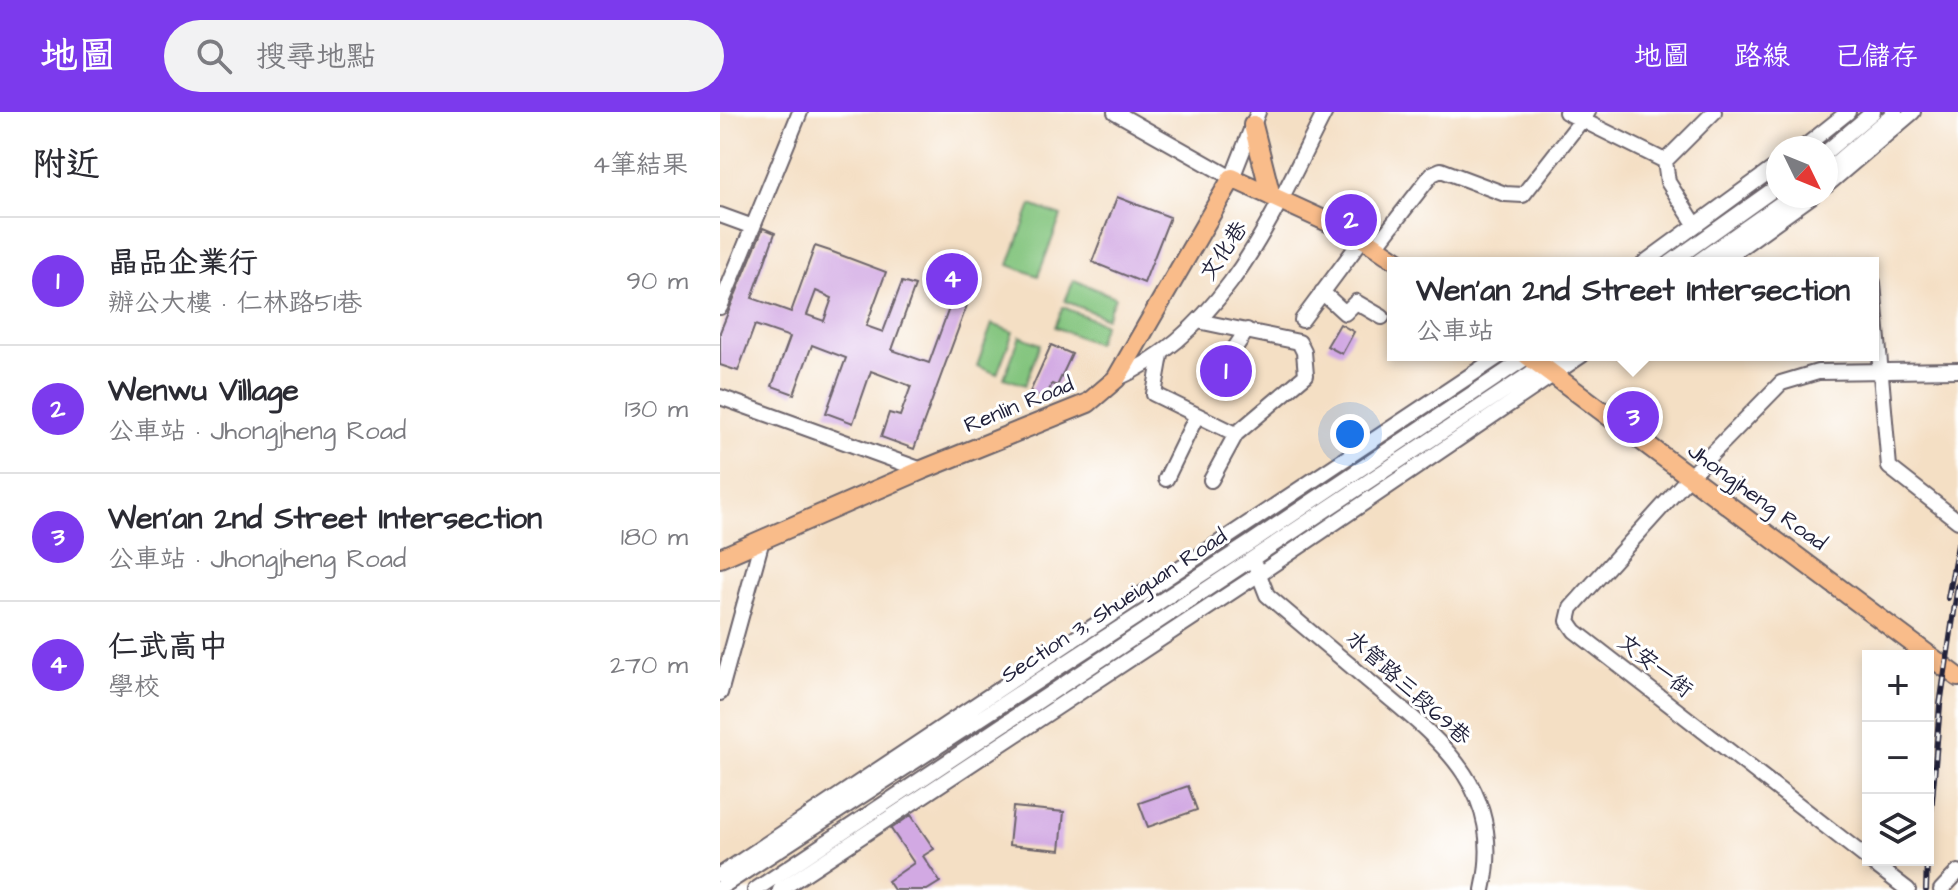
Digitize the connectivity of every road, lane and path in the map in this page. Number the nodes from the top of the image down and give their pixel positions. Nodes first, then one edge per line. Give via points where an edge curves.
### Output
1 (800, 112) edge
2 (1115, 112) edge
3 (1325, 112) edge
4 (1566, 112) edge
5 (1714, 112) edge
6 (1848, 112) edge
7 (1873, 112) edge
8 (1895, 112) edge
9 (1913, 112) edge
10 (1586, 116) edge
11 (1256, 119) edge
12 (1818, 136) edge
13 (1838, 142) edge
14 (1665, 161) junction
15 (1838, 161) edge
16 (1766, 174) edge
17 (1838, 176) edge
18 (1232, 178) junction
19 (1766, 195) edge
20 (1276, 198) junction
21 (1774, 208) edge
22 (1795, 208) edge
23 (720, 215) edge
24 (1695, 224) junction
25 (753, 227) junction
26 (1370, 242) junction
27 (1391, 257) edge
28 (1652, 257) edge
29 (1678, 257) edge
30 (1705, 257) edge
31 (1727, 257) edge
32 (1322, 292) junction
33 (720, 307) edge
34 (1382, 317) dead end
35 (1302, 320) dead end
36 (1198, 321) junction
37 (1247, 330) junction
38 (1161, 355) junction
39 (1879, 359) edge
40 (1492, 361) edge
41 (1535, 361) edge
42 (1958, 370) edge
43 (1880, 372) junction
44 (1218, 373) dead end
45 (1116, 379) junction
46 (720, 397) edge
47 (1197, 415) junction
48 (1236, 434) junction
49 (922, 470) junction
50 (1689, 477) junction
51 (1166, 479) dead end
52 (1211, 480) dead end
53 (1958, 521) edge
54 (762, 540) junction
55 (1250, 543) junction
56 (720, 558) edge
57 (1256, 567) junction
58 (1958, 677) edge
59 (720, 693) edge
60 (1862, 855) edge
61 (1877, 866) edge
62 (1958, 872) edge
63 (720, 875) edge
64 (720, 888) edge
65 (755, 890) edge
66 (780, 890) edge
67 (1483, 890) edge
68 (1908, 890) edge
69 (1941, 890) edge

1 - 25 street
2 - 18 street
3 - 20 street, 文化巷
4 - 10 street
5 - 14 street
6 - 12 street
7 - 13 street
8 - 15 street
9 - 17 street
10 - 14 street
10 - 26 street via 1523,195 1505,194 1441,170
11 - 18 street
11 - 20 main road
14 - 24 street via 1668,182
16 - 24 street
18 - 20 main road
18 - 45 main road, Renlin Road
19 - 29 street
20 - 26 main road
20 - 36 street, 文化巷 via 1232,281
21 - 30 street
22 - 31 street
23 - 25 street
24 - 28 street
25 - 33 street
26 - 27 main road
26 - 32 street
32 - 34 street via 1345,313 1356,302
32 - 35 street
36 - 37 street
36 - 38 street, 文化巷
37 - 44 street
37 - 48 street via 1299,342 1306,375
38 - 45 street, 文化巷
38 - 47 street via 1154,394
39 - 43 street
40 - 63 street, Section 3, Shueiguan Road
41 - 50 main road, Jhongjheng Road
41 - 55 street, Section 3, Shueiguan Road
41 - 57 street, Section 3, Shueiguan Road
42 - 43 street
43 - 50 street via 1818,372 1781,383
43 - 53 street via 1889,467
45 - 49 main road, Renlin Road via 1088,403
46 - 49 street
47 - 48 street
47 - 51 street
48 - 52 street
49 - 54 main road, Renlin Road
50 - 58 main road, Jhongjheng Road
50 - 60 street, 文安一街 via 1571,608 1568,621
54 - 56 main road, Renlin Road
54 - 59 street
55 - 57 street, 水管路三段69巷
55 - 64 street, Section 3, Shueiguan Road
57 - 65 street, Section 3, Shueiguan Road
57 - 66 street, Section 3, Shueiguan Road
57 - 67 street, 水管路三段69巷 via 1267,595 1434,736 1461,765 1484,813 1488,863
61 - 68 street, 文安一街
62 - 69 street

